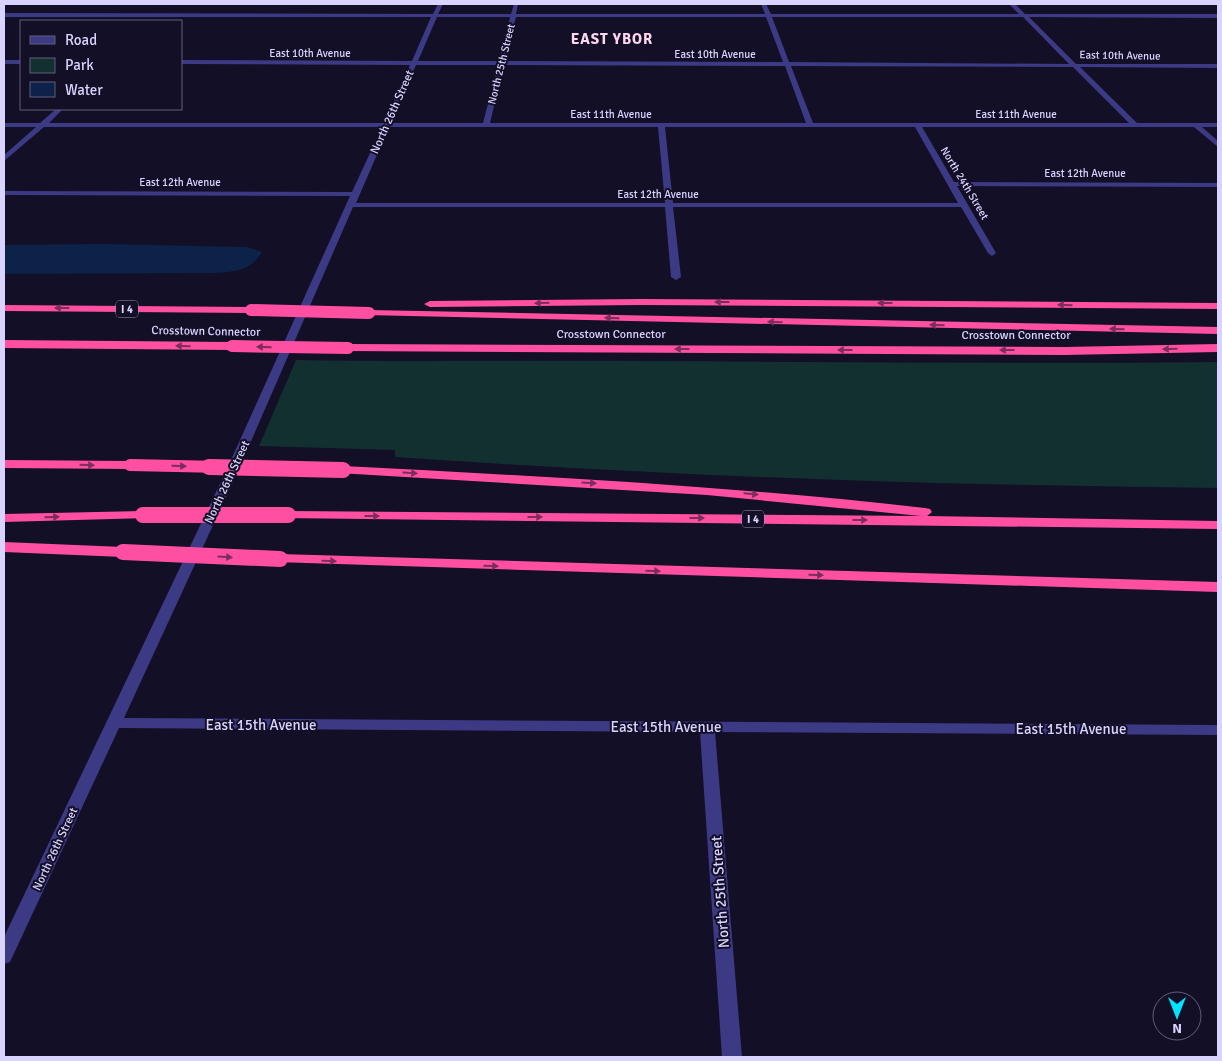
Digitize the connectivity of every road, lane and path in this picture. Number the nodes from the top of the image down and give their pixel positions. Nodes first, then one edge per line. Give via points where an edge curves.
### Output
1 (440, 4) edge
2 (516, 4) edge
3 (764, 4) edge
4 (1012, 4) edge
5 (170, 10) dead end
6 (4, 15) edge
7 (164, 15) junction
8 (435, 15) junction
9 (513, 16) junction
10 (768, 16) junction
11 (1024, 16) junction
12 (1218, 16) edge
13 (158, 20) edge
14 (4, 62) edge
15 (20, 62) edge
16 (182, 62) edge
17 (414, 63) junction
18 (501, 63) junction
19 (786, 64) junction
20 (1073, 64) junction
21 (1218, 66) edge
22 (59, 110) edge
23 (4, 125) edge
24 (42, 125) junction
25 (386, 125) junction
26 (486, 125) junction
27 (661, 125) junction
28 (810, 125) junction
29 (918, 125) junction
30 (1135, 125) junction
31 (1196, 126) junction
32 (1218, 126) edge
33 (1218, 145) edge
34 (4, 159) edge
35 (952, 184) junction
36 (1218, 184) edge
37 (4, 193) edge
38 (356, 194) junction
39 (351, 204) junction
40 (669, 205) junction
41 (964, 205) junction
42 (992, 253) dead end
43 (676, 277) dead end
44 (1218, 306) edge
45 (4, 308) edge
46 (371, 309) junction
47 (1218, 332) edge
48 (4, 344) edge
49 (1218, 348) edge
50 (4, 464) edge
51 (4, 518) edge
52 (995, 521) junction
53 (1218, 525) edge
54 (4, 547) edge
55 (1218, 587) edge
56 (114, 724) junction
57 (707, 728) junction
58 (1218, 730) edge
59 (4, 956) edge
60 (732, 1057) edge

1 - 8 street, North 26th Street
2 - 9 street, North 25th Street
3 - 10 street
4 - 11 street
5 - 7 street
6 - 7 street
7 - 8 street
7 - 13 street
8 - 9 street
8 - 17 street, North 26th Street
9 - 10 street
9 - 18 street, North 25th Street
10 - 11 street
10 - 19 street
11 - 12 street
11 - 20 street
14 - 15 street
16 - 17 street, East 10th Avenue
17 - 18 street, East 10th Avenue
17 - 25 street, North 26th Street
18 - 19 street, East 10th Avenue
18 - 26 street, North 25th Street
19 - 20 street, East 10th Avenue
19 - 28 street
20 - 21 street, East 10th Avenue
20 - 30 street
22 - 24 street
23 - 24 street, East 11th Avenue
24 - 25 street, East 11th Avenue
24 - 34 street
25 - 26 street, East 11th Avenue
25 - 38 street, North 26th Street
26 - 27 street, East 11th Avenue
27 - 28 street, East 11th Avenue
27 - 40 street
28 - 29 street, East 11th Avenue
29 - 30 street, East 11th Avenue
29 - 35 street, North 24th Street
30 - 31 street, East 11th Avenue
31 - 32 street, East 11th Avenue
31 - 33 street
35 - 36 street, East 12th Avenue
35 - 41 street, North 24th Street
37 - 38 street, East 12th Avenue
38 - 39 street, North 26th Street
39 - 40 street, East 12th Avenue
39 - 56 street, North 26th Street via 232,472
40 - 41 street, East 12th Avenue
40 - 43 street
41 - 42 street, North 24th Street
44 -> 46 highway via 641,302
46 -> 45 highway, I 4, bridge
47 -> 46 highway, I 4
49 -> 48 highway, Crosstown Connector, bridge via 1064,351
50 -> 52 highway, bridge via 343,470 613,484 868,505
51 -> 52 highway, I 4, bridge via 288,515
52 - 53 highway, I 4
54 -> 55 highway, bridge via 280,559
56 - 57 street, East 15th Avenue
56 - 59 street, North 26th Street
57 - 58 street, East 15th Avenue
57 - 60 street, North 25th Street

